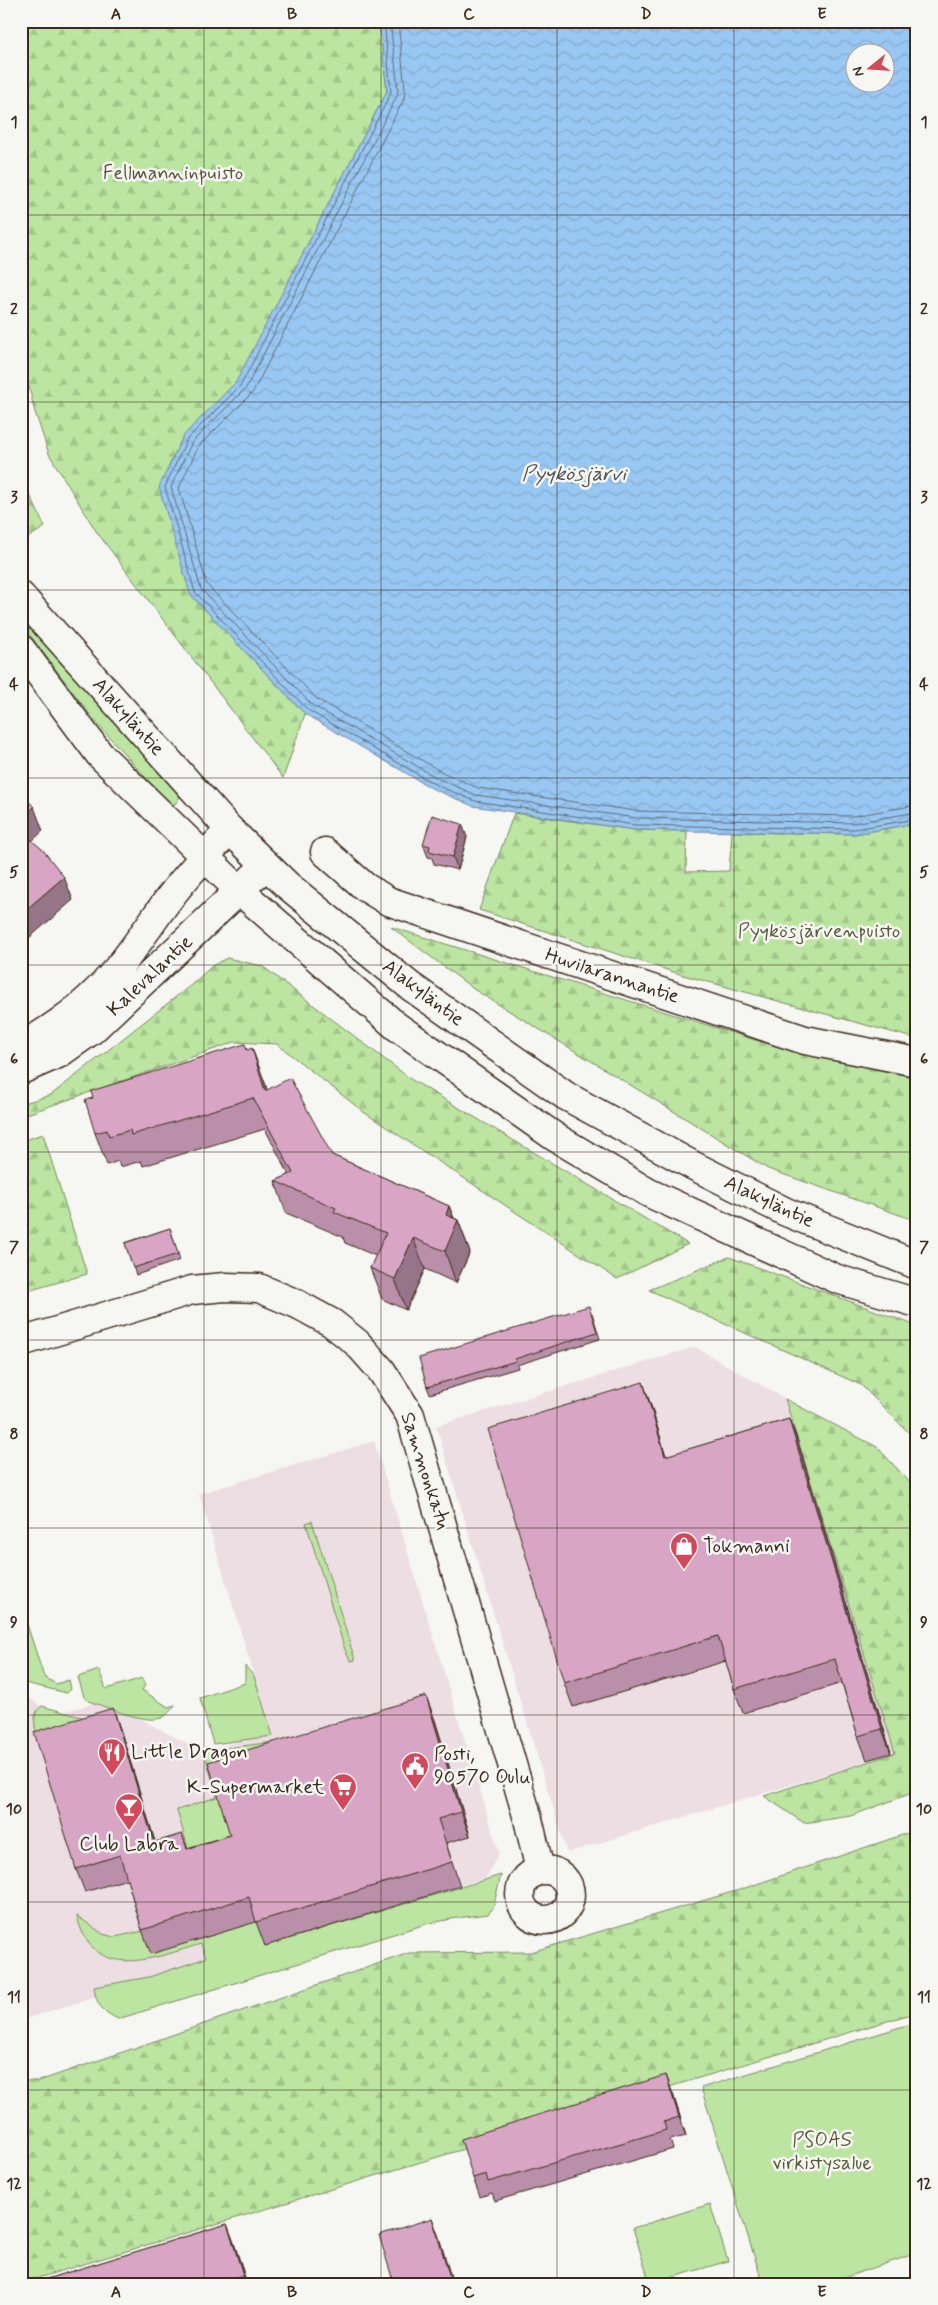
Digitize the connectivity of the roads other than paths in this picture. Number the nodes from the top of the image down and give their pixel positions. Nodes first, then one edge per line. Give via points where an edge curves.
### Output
1 (21, 596) edge
2 (21, 649) edge
3 (230, 830) junction
4 (325, 852) dead end
5 (204, 856) junction
6 (266, 864) junction
7 (240, 892) junction
8 (21, 1046) edge
9 (917, 1062) edge
10 (21, 1070) edge
11 (917, 1266) edge
12 (917, 1303) edge
13 (21, 1342) edge
14 (540, 1870) dead end

1 - 3 main road, Alakyläntie
2 - 5 main road, Alakyläntie via 100,755
3 - 5 main road, Kalevalantie
3 - 6 main road, Alakyläntie
4 - 9 main road, Huvilarannantie via 365,888 388,901 806,1040
5 - 7 main road, Alakyläntie
5 - 8 main road, Kalevalantie via 134,949 95,993 40,1036
6 - 7 main road, Kalevalantie
6 - 11 main road, Alakyläntie via 410,986 566,1096 786,1212
7 - 10 main road, Kalevalantie via 92,1030 58,1054
7 - 12 main road, Alakyläntie via 396,1026 555,1138 649,1193 837,1279
13 - 14 main road, Sammonkatu via 192,1290 225,1288 259,1288 332,1323 357,1342 381,1370 410,1415

